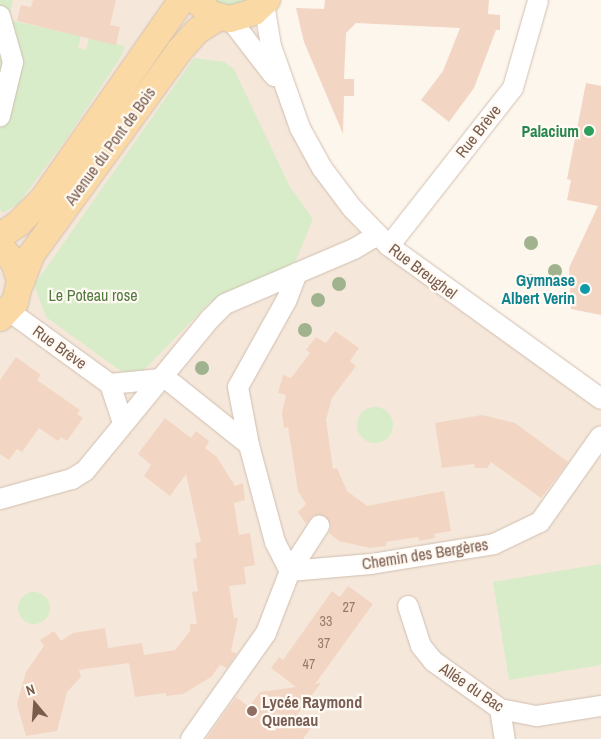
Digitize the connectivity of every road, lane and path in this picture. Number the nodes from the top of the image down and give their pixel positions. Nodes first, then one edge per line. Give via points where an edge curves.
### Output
1 (182, 0) edge
2 (195, 0) edge
3 (538, 1) edge
4 (265, 2) edge
5 (0, 16) edge
6 (225, 18) junction
7 (289, 102) junction
8 (0, 116) edge
9 (0, 236) edge
10 (383, 241) junction
11 (0, 246) edge
12 (297, 274) junction
13 (20, 287) junction
14 (4, 315) edge
15 (162, 378) junction
16 (110, 384) junction
17 (601, 399) edge
18 (123, 423) junction
19 (601, 436) edge
20 (249, 445) junction
21 (0, 499) edge
22 (319, 526) dead end
23 (290, 571) junction
24 (408, 606) dead end
25 (601, 706) edge
26 (500, 709) junction
27 (191, 739) edge
28 (505, 739) edge

1 - 9 main road, Avenue du Pont de Bois via 43,198 18,224
2 - 6 main road via 208,12
3 - 10 street, Rue Brève via 512,88
4 - 6 main road, Avenue du Pont de Bois via 248,15
4 - 7 street, Rue Breughel via 269,37
5 - 8 street via 13,62
6 - 7 street, Rue Breughel via 262,58
6 - 13 main road, Avenue du Pont de Bois via 197,31 179,51 31,255
7 - 10 street, Rue Breughel via 322,168
10 - 12 street, Rue Brève
10 - 17 street, Rue Breughel
11 - 13 main road via 14,262
12 - 15 street, Rue Brève via 225,304
12 - 20 street via 286,301 238,387
13 - 14 main road, Avenue du Pont de Bois
14 - 16 street, Rue Brève
15 - 16 street
15 - 18 street, Rue Brève
15 - 20 street
16 - 18 street
18 - 21 street, Rue Brève via 80,475
19 - 23 street, Chemin des Bergères via 540,522 494,544 371,564
20 - 23 street via 275,542
22 - 23 street
23 - 27 street via 266,633
24 - 26 street, Allée du Bac via 421,646 433,661
25 - 26 street, Allée du Bac via 537,716
26 - 28 street

